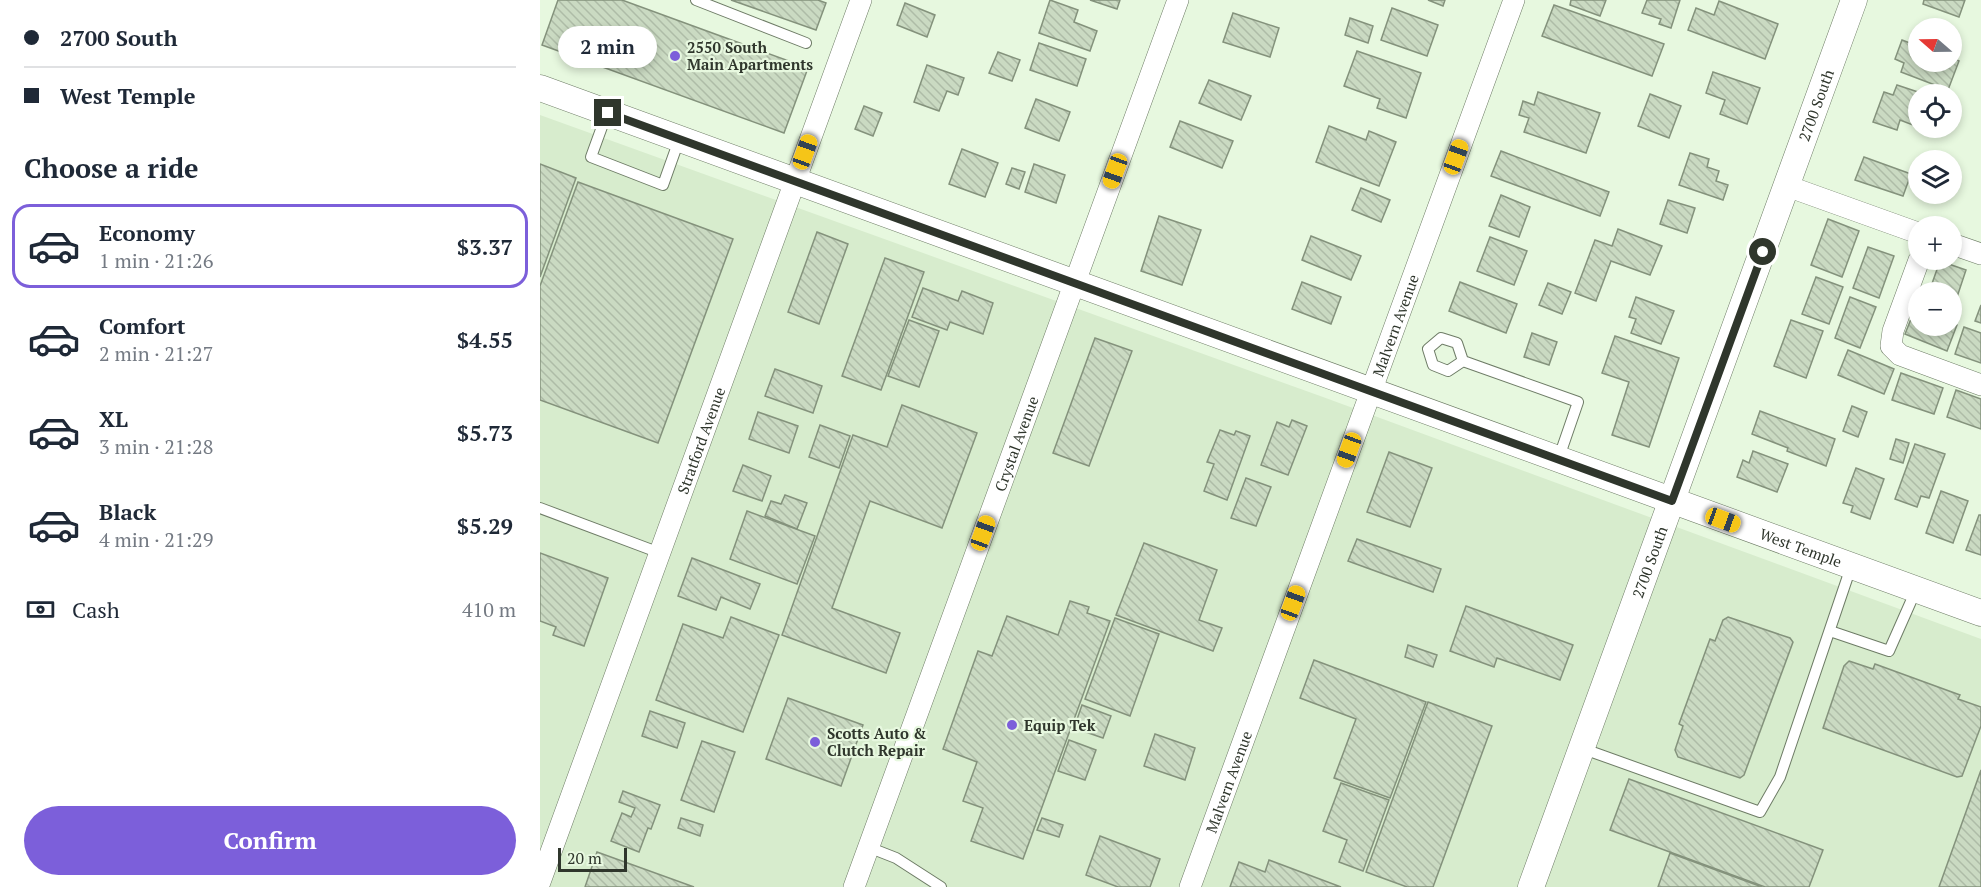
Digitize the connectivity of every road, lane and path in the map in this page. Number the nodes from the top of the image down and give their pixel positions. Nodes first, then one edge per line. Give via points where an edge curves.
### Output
1 (696, 0) edge
2 (861, 0) edge
3 (1178, 0) edge
4 (1514, 0) edge
5 (1854, 0) edge
6 (806, 42) dead end
7 (540, 88) edge
8 (608, 113) junction
9 (679, 140) junction
10 (795, 181) junction
11 (1787, 186) junction
12 (1908, 229) edge
13 (1962, 247) edge
14 (1981, 254) edge
15 (1915, 270) edge
16 (1074, 284) junction
17 (1463, 361) dead end
18 (1981, 385) edge
19 (1370, 392) junction
20 (1558, 460) junction
21 (1672, 501) junction
22 (540, 508) edge
23 (660, 553) junction
24 (1851, 567) junction
25 (1916, 590) junction
26 (1981, 613) edge
27 (1830, 631) junction
28 (1581, 748) junction
29 (868, 847) junction
30 (540, 882) edge
31 (854, 887) edge
32 (941, 887) edge
33 (1190, 887) edge
34 (1531, 887) edge

1 - 6 lane
2 - 10 street, Stratford Avenue
3 - 16 street, Crystal Avenue
4 - 19 street, Malvern Avenue
5 - 11 street, 2700 South
7 - 8 street, West Temple
8 - 9 street, West Temple
8 - 9 lane via 591,157 663,184
9 - 10 street, West Temple
10 - 16 street, West Temple
10 - 23 street, Stratford Avenue
11 - 12 street
11 - 21 street, 2700 South
13 - 14 street
15 - 18 street via 1891,346 1900,355
16 - 19 street, West Temple
16 - 29 street, Crystal Avenue
17 - 20 lane via 1578,402
19 - 20 street, West Temple
19 - 33 street, Malvern Avenue
20 - 21 street, West Temple
21 - 24 street, West Temple
21 - 28 street, 2700 South
22 - 23 lane
23 - 30 street, Stratford Avenue
24 - 25 street, West Temple
24 - 27 lane
25 - 26 street, West Temple
25 - 27 lane via 1889,651
27 - 28 lane via 1780,777 1760,812
28 - 34 street, 2700 South
29 - 31 street, Crystal Avenue
29 - 32 lane via 896,858

